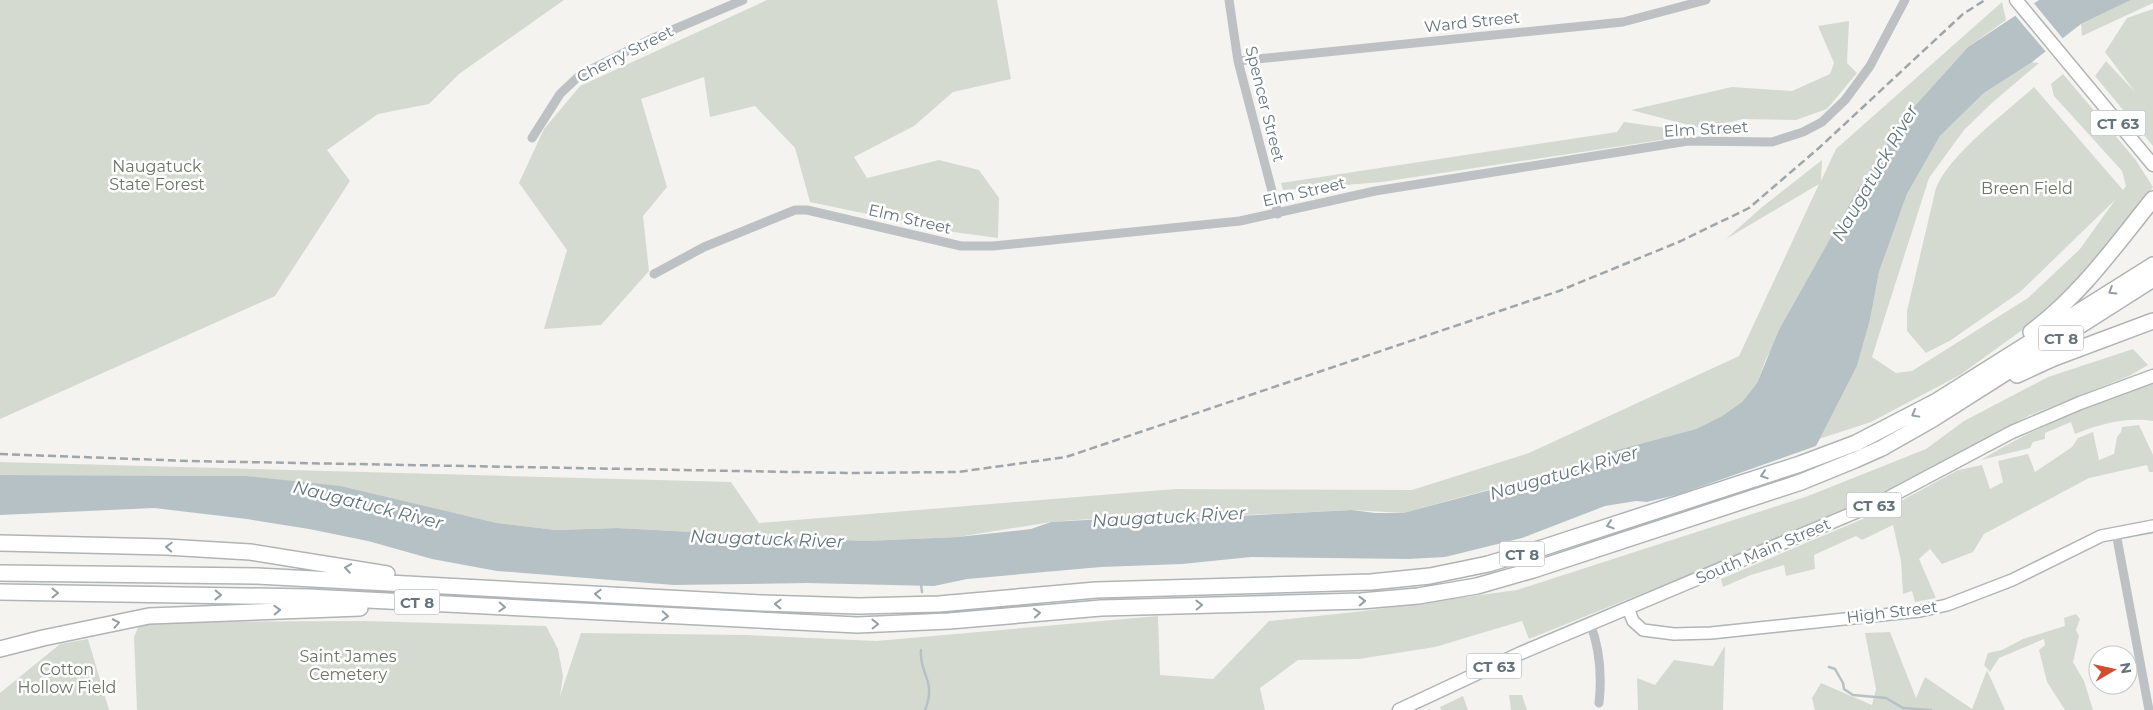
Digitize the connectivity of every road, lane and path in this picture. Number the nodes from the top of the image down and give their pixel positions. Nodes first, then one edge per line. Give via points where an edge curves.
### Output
1 (743, 0) edge
2 (1229, 0) edge
3 (1706, 0) edge
4 (1905, 0) edge
5 (2016, 0) edge
6 (1238, 61) junction
7 (532, 138) dead end
8 (2153, 166) edge
9 (2153, 199) edge
10 (1278, 214) junction
11 (2153, 265) edge
12 (654, 274) dead end
13 (2153, 279) edge
14 (2153, 321) edge
15 (2153, 376) edge
16 (1969, 396) junction
17 (1935, 402) junction
18 (2153, 526) edge
19 (2116, 533) junction
20 (0, 543) edge
21 (0, 573) edge
22 (465, 587) junction
23 (3, 592) edge
24 (474, 605) junction
25 (1628, 608) junction
26 (1590, 624) junction
27 (0, 649) edge
28 (2149, 687) edge
29 (1599, 703) dead end
30 (1399, 710) edge
31 (2149, 710) edge

1 - 7 street, Cherry Street via 652,39 580,75 560,94
2 - 6 street, Spencer Street
3 - 6 street, Ward Street via 1623,22
4 - 10 street, Elm Street via 1860,81 1822,122 1803,132 1772,142 1678,143 1375,191
5 - 8 main road, CT 63
6 - 10 street, Spencer Street
9 - 17 highway via 2089,278 2058,310
10 - 12 street, Elm Street via 1175,228 993,246 961,246 808,210 795,210 704,247
11 -> 17 highway, CT 8
13 - 16 highway, CT 8
14 - 16 highway via 2054,358
15 - 25 main road, South Main Street / CT 63 via 2012,432 1882,501
24 -> 16 highway, CT 8 via 857,624 949,621 1101,608 1360,601 1418,596 1505,578 1801,482 1882,448
17 -> 22 highway, CT 8 via 1874,435 1800,464 1488,564 1401,580 1096,590 939,604 859,606
18 - 19 street, High Street
19 - 25 street, High Street via 2085,543 2012,580 1947,605 1920,611 1674,634 1643,630
19 - 28 street
22 -> 20 highway via 250,552
21 - 22 highway, CT 8 via 257,576
23 -> 24 highway, CT 8 via 309,597
27 -> 24 highway via 149,616
25 - 26 main road, South Main Street / CT 63
26 - 29 street via 1598,652
26 - 30 main road, CT 63
28 - 31 street

